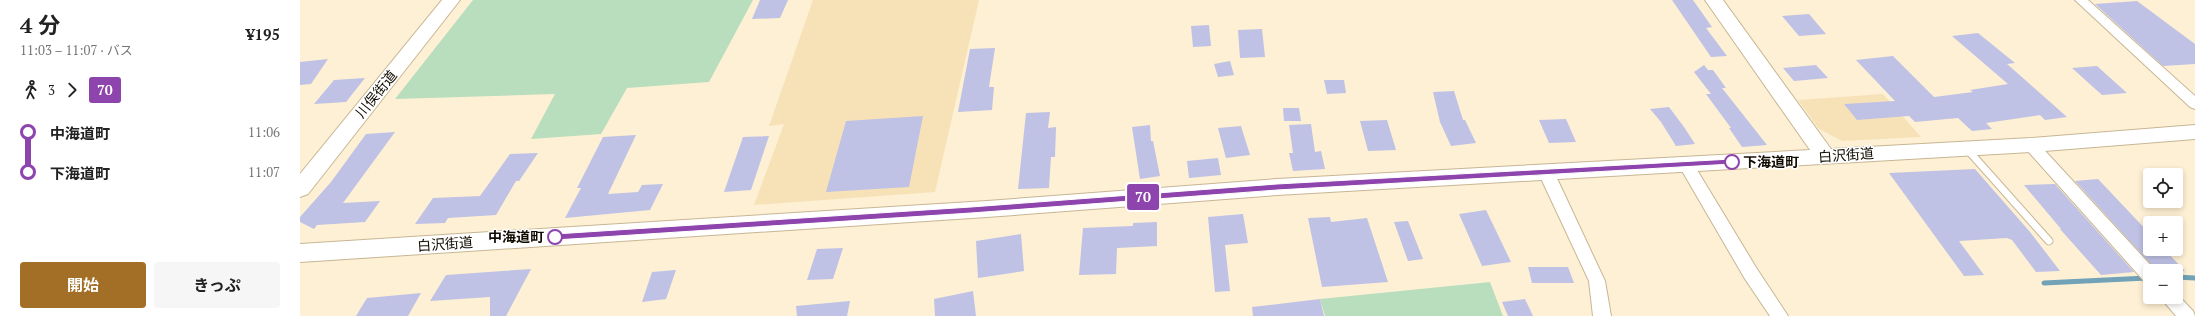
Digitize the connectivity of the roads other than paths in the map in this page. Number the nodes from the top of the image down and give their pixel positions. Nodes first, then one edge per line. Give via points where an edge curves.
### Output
1 (451, 0) edge
2 (1714, 0) edge
3 (2081, 0) edge
4 (2195, 104) edge
5 (2195, 132) edge
6 (2032, 145) junction
7 (1966, 147) junction
8 (1825, 156) junction
9 (1686, 164) junction
10 (1546, 172) junction
11 (300, 189) edge
12 (2049, 241) dead end
13 (300, 253) edge
14 (2143, 268) edge
15 (2176, 304) edge
16 (1602, 316) edge
17 (1779, 316) edge
18 (2187, 316) edge

1 - 11 main road, 川俣街道
2 - 8 main road
3 - 4 street
5 - 6 main road, 白沢街道
6 - 7 main road, 白沢街道
6 - 14 street
7 - 8 main road, 白沢街道
7 - 12 lane
8 - 9 main road, 白沢街道
9 - 10 main road, 白沢街道
9 - 17 street
10 - 13 main road, 白沢街道 via 1277,187 971,210
10 - 16 street via 1597,281
15 - 18 street

